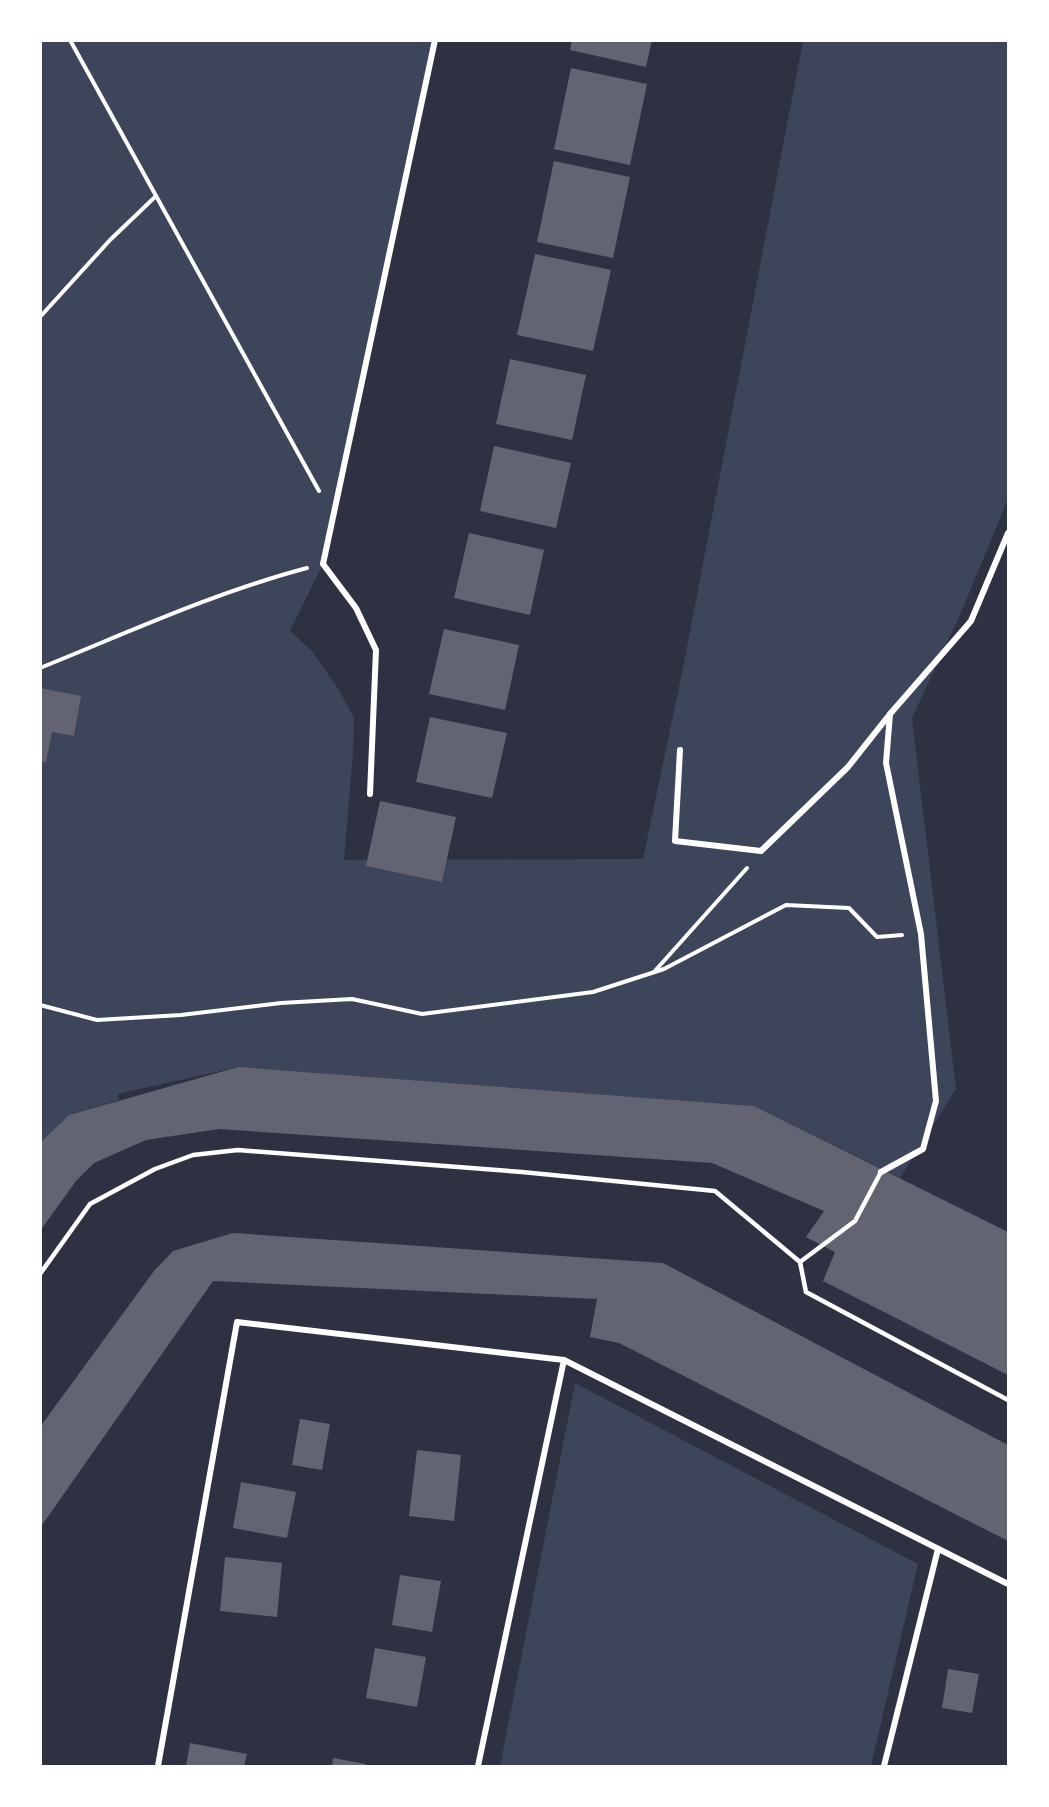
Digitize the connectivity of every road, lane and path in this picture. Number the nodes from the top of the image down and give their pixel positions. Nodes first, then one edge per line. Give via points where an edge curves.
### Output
1 (70, 40) edge
2 (435, 40) edge
3 (156, 196) junction
4 (40, 317) edge
5 (333, 517) junction
6 (1008, 533) edge
7 (322, 564) junction
8 (40, 668) edge
9 (890, 714) junction
10 (680, 750) dead end
11 (370, 794) dead end
12 (761, 851) junction
13 (921, 934) junction
14 (653, 972) junction
15 (40, 1005) edge
16 (881, 1172) joint
17 (800, 1262) junction
18 (40, 1275) edge
19 (564, 1360) junction
20 (1008, 1400) edge
21 (938, 1549) junction
22 (1008, 1584) edge
23 (158, 1767) edge
24 (478, 1767) edge
25 (884, 1767) edge

1 - 3 path
2 - 5 street
3 - 4 path
3 - 5 path
5 - 7 street
6 - 9 street via 970,621
7 - 8 path via 162,618
7 - 11 street via 356,608 376,650
9 - 12 street via 848,767
9 - 13 street via 886,763
10 - 12 street via 675,842
12 - 14 path
13 - 14 path via 877,937 849,908 786,905
13 - 16 street via 936,1101 923,1149
14 - 15 path via 593,992 422,1014 352,999 97,1020
16 - 17 lane via 855,1221
17 - 18 lane via 715,1191 238,1150 193,1155 154,1168 90,1204
17 - 20 lane via 806,1292
19 - 21 street
19 - 23 street via 237,1322
19 - 24 street
21 - 22 street
21 - 25 street

